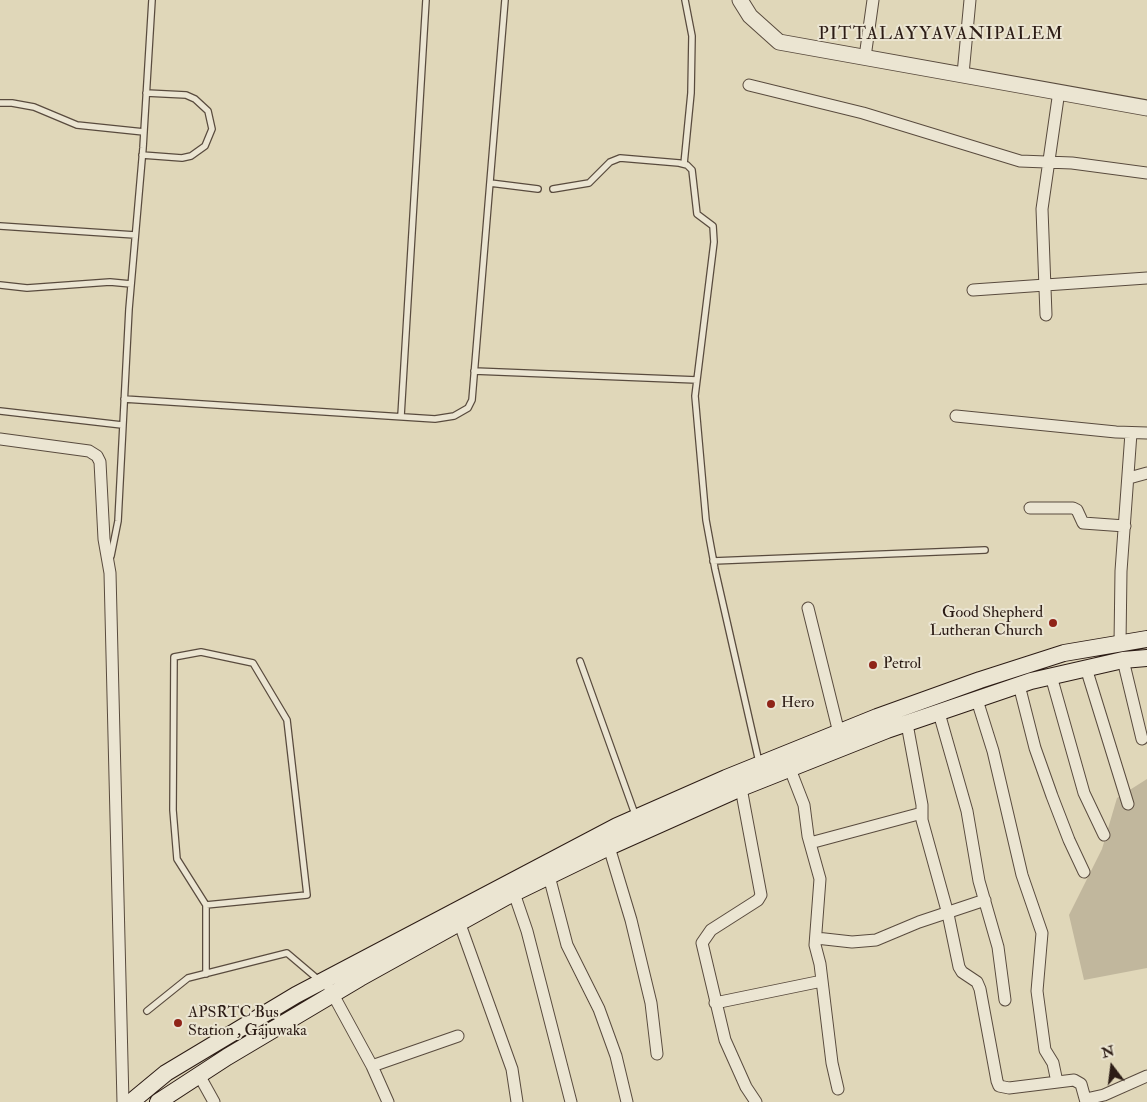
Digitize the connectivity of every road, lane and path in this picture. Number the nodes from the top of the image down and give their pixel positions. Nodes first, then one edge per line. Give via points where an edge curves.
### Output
1 (152, 0) edge
2 (426, 0) edge
3 (505, 0) edge
4 (685, 0) edge
5 (740, 0) edge
6 (874, 0) edge
7 (970, 0) edge
8 (865, 57) junction
9 (963, 74) junction
10 (749, 85) dead end
11 (1059, 90) junction
12 (146, 93) junction
13 (0, 103) edge
14 (1147, 108) edge
15 (144, 132) junction
16 (142, 155) junction
17 (1048, 162) junction
18 (684, 164) junction
19 (1147, 173) edge
20 (490, 183) junction
21 (538, 189) dead end
22 (553, 189) dead end
23 (0, 226) edge
24 (135, 234) junction
25 (1147, 278) edge
26 (131, 284) junction
27 (1046, 285) junction
28 (0, 286) edge
29 (972, 290) dead end
30 (1046, 315) dead end
31 (474, 371) junction
32 (697, 380) junction
33 (124, 399) junction
34 (0, 411) edge
35 (401, 416) junction
36 (956, 416) dead end
37 (122, 425) junction
38 (1131, 433) junction
39 (1147, 433) edge
40 (0, 439) edge
41 (1147, 473) edge
42 (1129, 478) junction
43 (1030, 508) dead end
44 (1125, 526) junction
45 (985, 550) dead end
46 (713, 560) junction
47 (109, 564) junction
48 (808, 608) dead end
49 (1147, 639) edge
50 (1120, 644) junction
51 (1147, 659) edge
52 (1123, 660) junction
53 (580, 661) dead end
54 (1086, 668) junction
55 (1052, 676) junction
56 (1019, 685) junction
57 (933, 697) junction
58 (977, 700) junction
59 (940, 713) junction
60 (907, 724) junction
61 (839, 732) junction
62 (1142, 739) dead end
63 (788, 761) junction
64 (760, 764) junction
65 (741, 788) junction
66 (1128, 804) dead end
67 (922, 813) junction
68 (636, 817) junction
69 (1104, 835) dead end
70 (810, 843) junction
71 (609, 847) junction
72 (582, 852) junction
73 (1084, 872) dead end
74 (550, 876) junction
75 (514, 893) junction
76 (985, 900) junction
77 (206, 905) junction
78 (948, 914) junction
79 (457, 917) junction
80 (816, 938) junction
81 (357, 971) junction
82 (206, 974) junction
83 (822, 981) junction
84 (319, 982) junction
85 (329, 997) junction
86 (1005, 1000) dead end
87 (715, 1003) junction
88 (146, 1011) dead end
89 (458, 1036) dead end
90 (657, 1054) dead end
91 (372, 1066) junction
92 (198, 1076) junction
93 (1147, 1076) edge
94 (1057, 1082) junction
95 (838, 1089) dead end
96 (1086, 1100) edge
97 (123, 1102) edge
98 (131, 1102) edge
99 (158, 1102) edge
100 (214, 1102) edge
101 (388, 1102) edge
102 (517, 1102) edge
103 (570, 1102) edge
104 (627, 1102) edge
105 (756, 1102) edge

1 - 12 lane
2 - 35 lane
3 - 20 lane
4 - 18 lane via 692,36 691,93
5 - 8 street via 750,16 779,42
6 - 8 street
7 - 9 street
8 - 9 street
9 - 11 street
10 - 17 street via 864,112 999,156
11 - 14 street
11 - 17 street
12 - 15 lane
12 - 16 lane via 186,95 195,99 208,111 212,129 205,146 191,156
13 - 15 lane via 34,107 77,125
15 - 16 lane
16 - 24 lane
17 - 19 street
17 - 27 street via 1042,209
18 - 22 lane via 620,158 610,162 589,183
18 - 32 lane via 694,176 696,214 713,226 714,234
20 - 21 lane
20 - 31 lane
23 - 24 lane
24 - 26 lane
25 - 27 street
26 - 28 lane
26 - 33 lane
27 - 29 street
27 - 30 street
31 - 32 lane
31 - 35 lane via 472,400 463,412 435,419
32 - 46 lane via 695,396 706,520
33 - 35 lane
33 - 37 lane
34 - 37 lane
36 - 38 street
37 - 47 lane via 118,521
38 - 39 street
38 - 42 street
40 - 47 street via 89,451 97,456
41 - 42 street
42 - 44 street
43 - 44 street via 1073,508 1082,523
44 - 50 street
45 - 46 lane
46 - 64 lane
47 - 97 street
48 - 61 street
49 - 50 main road
50 - 57 main road via 1064,653
51 - 52 main road
52 - 54 main road
52 - 62 street
53 - 68 lane
54 - 55 main road
54 - 66 street
55 - 56 main road
55 - 69 street via 1084,792
56 - 58 main road
56 - 73 street via 1035,748
57 - 59 street
57 - 61 main road
58 - 59 main road
58 - 94 street via 993,750 1022,875 1042,933 1037,991 1045,1050 1053,1063
59 - 60 main road
59 - 76 street via 967,811
60 - 63 main road
60 - 67 street
61 - 63 main road
63 - 64 main road
63 - 65 main road
63 - 70 street via 804,805
64 - 68 main road
65 - 71 main road
65 - 87 street via 761,895 706,934 702,943
67 - 70 street
67 - 78 street
68 - 72 main road
70 - 80 street via 820,879
71 - 72 main road
71 - 90 street via 648,994
72 - 74 main road
72 - 79 main road
74 - 75 main road
74 - 104 street via 566,946 599,1009 616,1056
75 - 79 main road
75 - 103 street via 527,931
76 - 78 street
76 - 86 street via 998,947
77 - 77 lane via 307,895 287,720 253,663 200,652 174,657 173,810 177,859
77 - 82 lane
78 - 80 street via 876,940 852,942
78 - 94 street via 959,967 977,982 980,989 999,1086 1009,1088
79 - 81 main road
79 - 102 street via 512,1069
80 - 83 street
81 - 84 main road
81 - 85 main road
82 - 84 lane via 287,952
82 - 88 lane via 188,978
83 - 87 street
83 - 95 street
84 - 85 street
84 - 98 main road via 166,1073
85 - 91 street
85 - 92 main road
87 - 105 street via 725,1040
89 - 91 street
91 - 101 street
92 - 99 main road
92 - 100 street
93 - 96 street
94 - 96 street via 1079,1081

